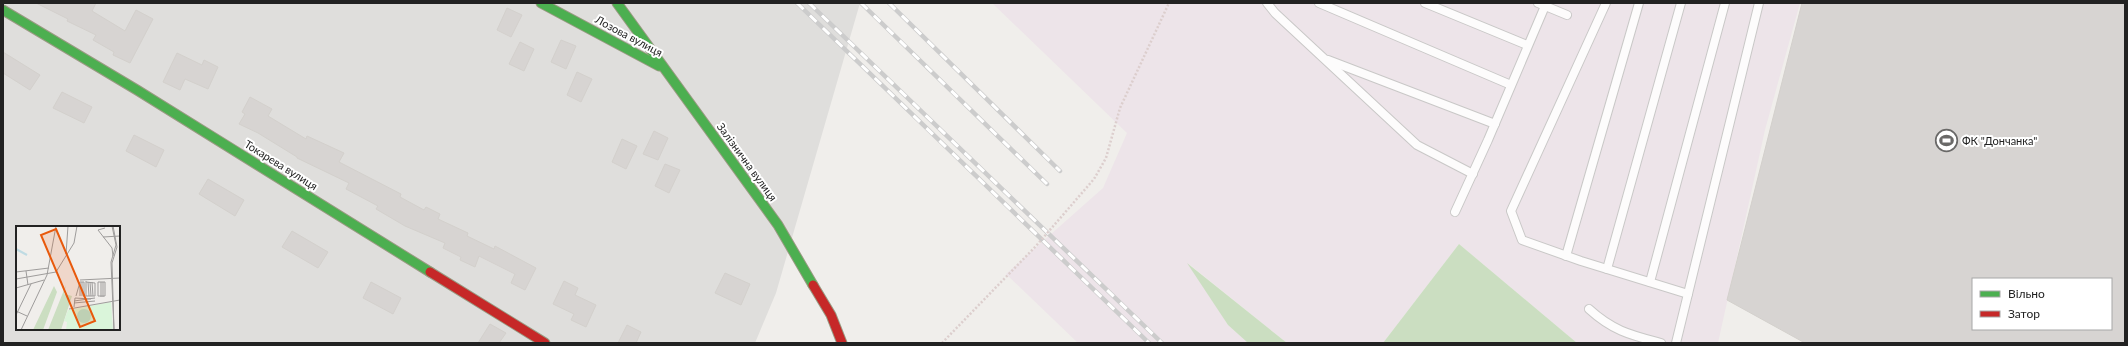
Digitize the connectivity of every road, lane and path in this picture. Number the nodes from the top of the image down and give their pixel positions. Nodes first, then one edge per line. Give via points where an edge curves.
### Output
1 (541, 3) edge
2 (618, 3) edge
3 (1169, 3) edge
4 (1267, 3) edge
5 (1319, 3) edge
6 (1425, 3) edge
7 (1606, 3) edge
8 (1639, 3) edge
9 (1682, 3) edge
10 (1725, 3) edge
11 (1759, 3) edge
12 (1541, 5) edge
13 (3, 10) edge
14 (1567, 15) dead end
15 (1527, 45) junction
16 (1323, 58) junction
17 (663, 68) junction
18 (1511, 85) junction
19 (1495, 124) junction
20 (1473, 174) junction
21 (1455, 212) dead end
22 (1566, 256) junction
23 (1607, 269) junction
24 (1650, 282) junction
25 (1688, 294) junction
26 (1589, 309) dead end
27 (545, 343) edge
28 (842, 343) edge
29 (942, 343) edge
30 (1661, 343) edge
31 (1676, 343) edge

1 - 17 street, Лозова вулиця
2 - 17 street, Залізнична вулиця
3 - 29 path, bridge via 1120,108 1106,158 1094,179 1031,252
4 - 16 lane
5 - 18 lane
6 - 15 lane
7 - 22 lane via 1512,211 1522,240
8 - 22 lane
9 - 23 lane
10 - 24 lane
11 - 25 lane
12 - 14 lane
12 - 15 lane
13 - 27 street, Токарева вулиця via 138,90
15 - 18 lane
16 - 19 lane
16 - 20 lane via 1417,145
17 - 28 street, Залізнична вулиця via 778,225 831,315
18 - 19 lane
19 - 20 lane
20 - 21 lane
22 - 23 lane
23 - 24 lane
24 - 25 lane
25 - 31 lane
26 - 30 lane via 1605,324 1633,336

